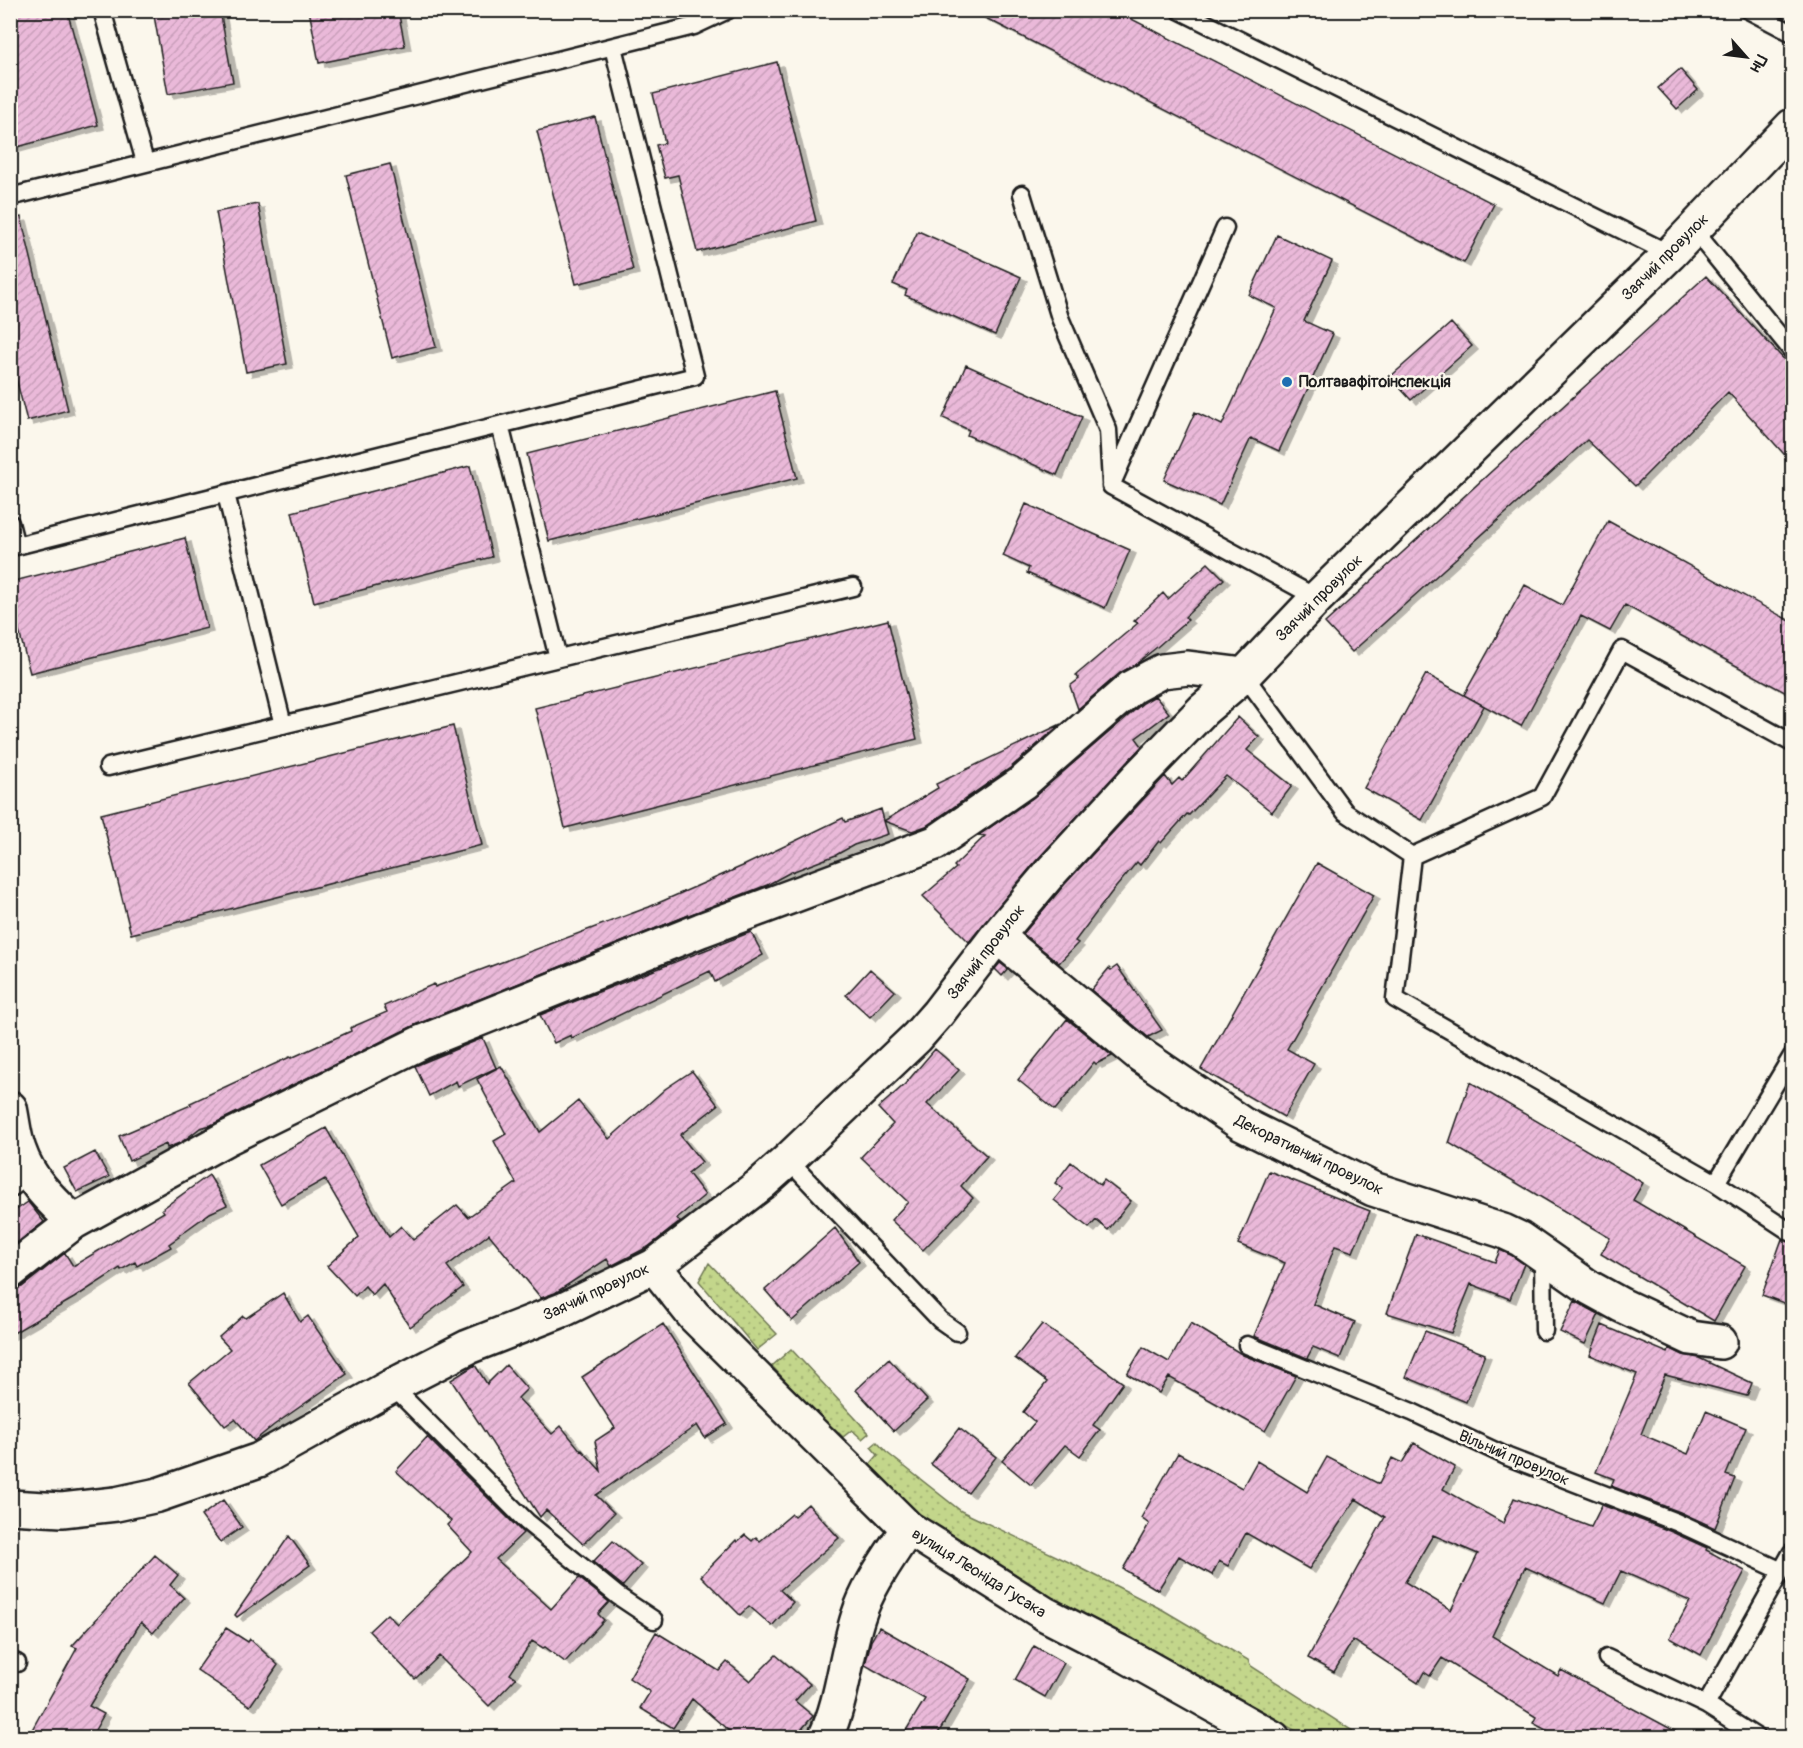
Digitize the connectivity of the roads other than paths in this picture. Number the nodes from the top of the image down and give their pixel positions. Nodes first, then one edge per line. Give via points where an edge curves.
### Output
1 (102, 10) edge
2 (728, 10) edge
3 (1179, 10) edge
4 (1748, 10) edge
5 (1792, 33) edge
6 (613, 47) junction
7 (1792, 126) edge
8 (145, 162) junction
9 (1022, 194) dead end
10 (10, 196) edge
11 (1225, 228) dead end
12 (1693, 229) junction
13 (1670, 254) junction
14 (1792, 351) edge
15 (500, 425) junction
16 (1111, 486) junction
17 (226, 494) junction
18 (10, 523) edge
19 (853, 587) dead end
20 (1317, 598) junction
21 (558, 658) junction
22 (1244, 675) junction
23 (283, 725) junction
24 (1792, 743) edge
25 (108, 767) dead end
26 (1412, 856) junction
27 (997, 936) junction
28 (1792, 1056) edge
29 (10, 1108) edge
30 (788, 1160) junction
31 (20, 1182) edge
32 (1716, 1182) junction
33 (74, 1222) junction
34 (1792, 1233) edge
35 (1543, 1255) junction
36 (654, 1266) junction
37 (10, 1272) edge
38 (1544, 1331) dead end
39 (957, 1332) dead end
40 (1720, 1342) dead end
41 (1247, 1345) dead end
42 (392, 1386) junction
43 (10, 1508) edge
44 (908, 1528) junction
45 (1792, 1552) edge
46 (1782, 1571) junction
47 (654, 1620) dead end
48 (1607, 1658) dead end
49 (1706, 1705) junction
50 (1251, 1733) edge
51 (825, 1737) edge
52 (1758, 1737) edge

1 - 8 lane
2 - 6 lane via 694,26
3 - 13 lane
4 - 5 lane
6 - 8 lane
6 - 15 lane via 695,376
7 - 12 street, Заячий провулок
8 - 10 lane
9 - 16 lane via 1060,318 1108,430
11 - 16 lane
12 - 13 street, Заячий провулок
12 - 14 lane
13 - 20 street, Заячий провулок
15 - 17 lane
15 - 21 lane
16 - 20 lane
17 - 18 lane via 16,546
17 - 23 lane
19 - 21 lane
20 - 22 street, Заячий провулок
21 - 23 lane
22 - 26 lane via 1345,812
22 - 27 street, Заячий провулок via 1203,710 1139,776
22 - 33 street via 1188,668 1162,671 1132,687 1022,783 935,843 701,930 422,1042 225,1139
23 - 25 lane
24 - 26 lane via 1622,650 1542,797
26 - 32 lane via 1395,999
27 - 30 street, Заячий провулок via 917,1037
27 - 35 street, Декоративний провулок via 1139,1054 1242,1124 1350,1179 1396,1198 1503,1231
28 - 32 lane
29 - 31 street
30 - 36 street, Заячий провулок
30 - 39 lane via 940,1320
31 - 33 street via 51,1200
32 - 34 lane
33 - 37 street
35 - 38 lane
35 - 40 street, Декоративний провулок via 1590,1288 1648,1319 1691,1338
36 - 42 street, Заячий провулок via 565,1309 468,1347
36 - 44 street, вулиця Леоніда Гусака via 694,1316
41 - 46 lane, Вільний провулок via 1508,1456 1676,1522
42 - 43 street, Заячий провулок via 259,1460 158,1495 62,1510
42 - 47 lane via 526,1522
44 - 50 street, вулиця Леоніда Гусака via 1045,1614 1125,1654
44 - 51 street via 859,1614 837,1708
45 - 46 lane
46 - 49 lane
48 - 49 lane
49 - 52 lane

